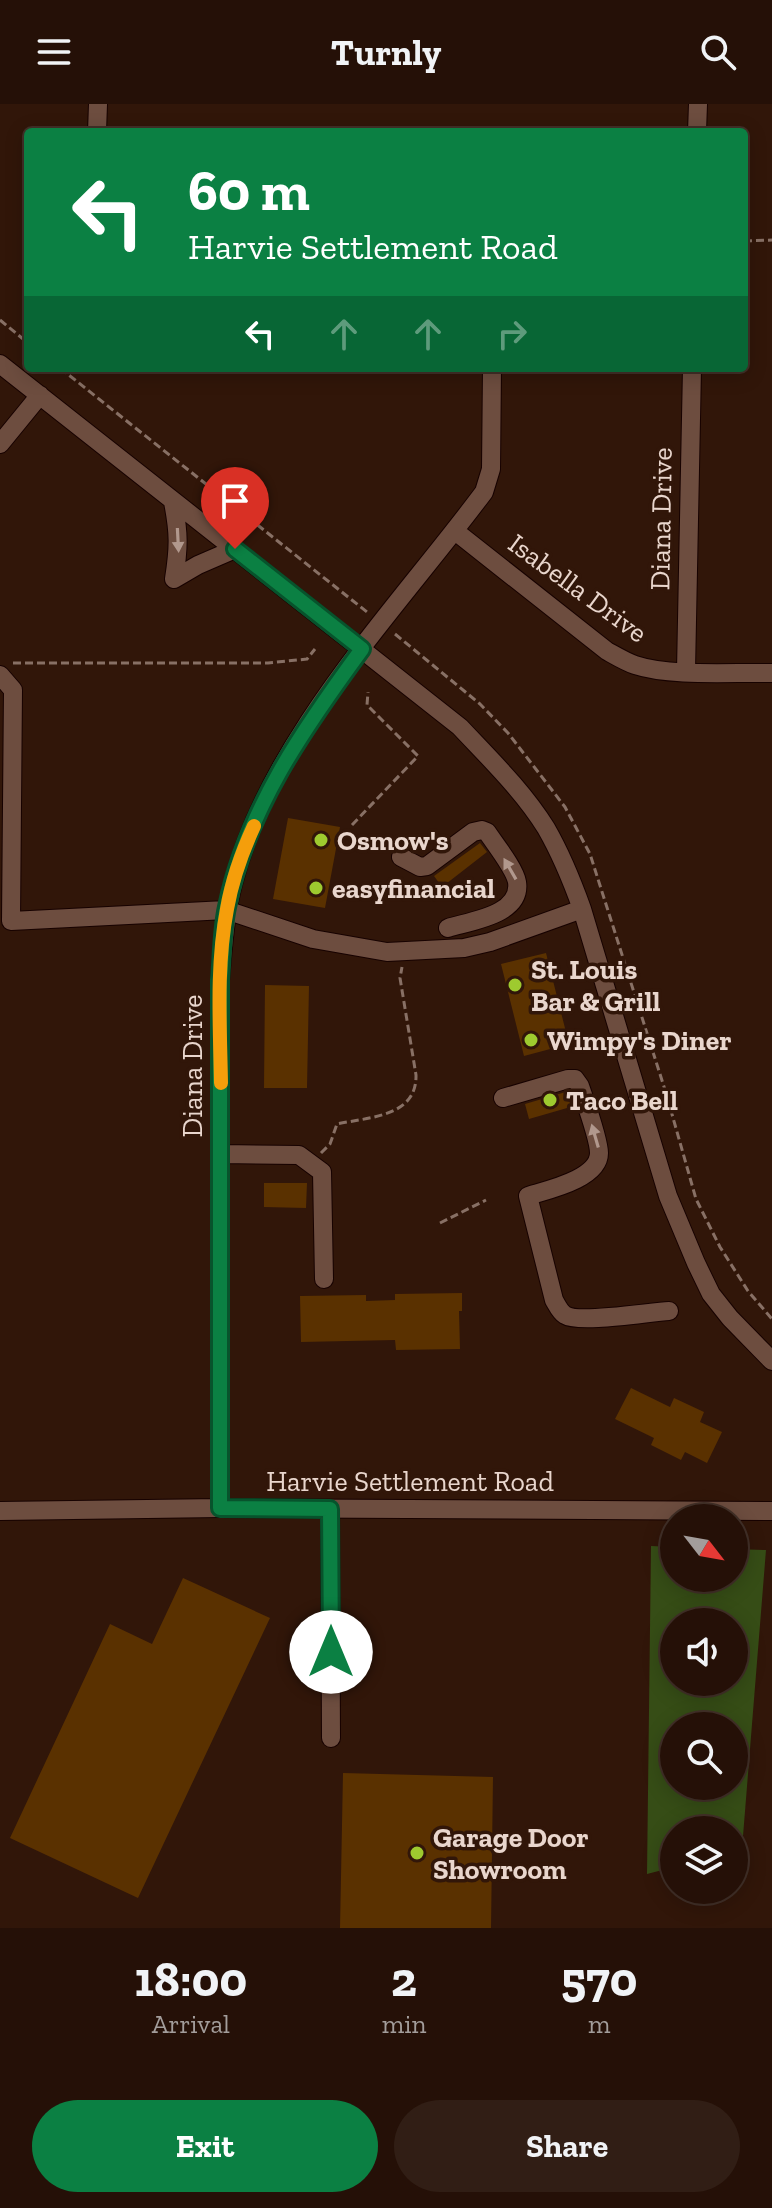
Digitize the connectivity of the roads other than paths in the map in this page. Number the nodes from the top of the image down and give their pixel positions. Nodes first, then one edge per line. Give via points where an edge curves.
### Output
1 (98, 104) edge
2 (698, 104) edge
3 (97, 128) edge
4 (697, 128) edge
5 (0, 364) edge
6 (492, 372) edge
7 (692, 372) edge
8 (40, 395) junction
9 (0, 444) edge
10 (173, 502) junction
11 (455, 531) junction
12 (235, 549) junction
13 (362, 649) junction
14 (4, 670) edge
15 (686, 671) junction
16 (772, 673) edge
17 (401, 857) dead end
18 (582, 909) junction
19 (226, 910) junction
20 (6, 921) edge
21 (448, 928) dead end
22 (503, 1098) dead end
23 (221, 1154) junction
24 (324, 1279) dead end
25 (669, 1311) dead end
26 (772, 1361) edge
27 (220, 1508) junction
28 (330, 1509) junction
29 (0, 1511) edge
30 (772, 1511) edge
31 (331, 1738) dead end

1 - 3 street
2 - 4 street
5 - 8 street
6 - 11 street, Diana Drive via 489,482
7 - 15 street, Diana Drive
8 - 9 street
8 - 10 street
10 - 12 street
10 -> 12 street via 179,539 174,579
11 - 13 street, Diana Drive
11 - 15 street, Isabella Drive via 607,651 641,667
12 - 13 street
13 - 18 street via 460,727 518,790 545,827
13 - 19 street, Diana Drive via 266,795
14 - 20 street via 13,690
15 - 16 street, Isabella Drive
21 -> 17 street via 496,913 516,894 516,878 487,832 473,832 427,866
18 - 19 street via 490,942 404,951 313,939
18 - 26 street via 668,1196 696,1263 711,1294
19 - 20 street
19 - 23 street, Diana Drive via 220,980
25 -> 22 street via 586,1319 565,1315 554,1300 528,1196 586,1174 599,1152 575,1079
23 - 24 street via 299,1155 322,1172
23 - 27 street, Diana Drive
27 - 28 street, Harvie Settlement Road
27 - 29 street, Harvie Settlement Road
28 - 30 street, Harvie Settlement Road
28 - 31 street

